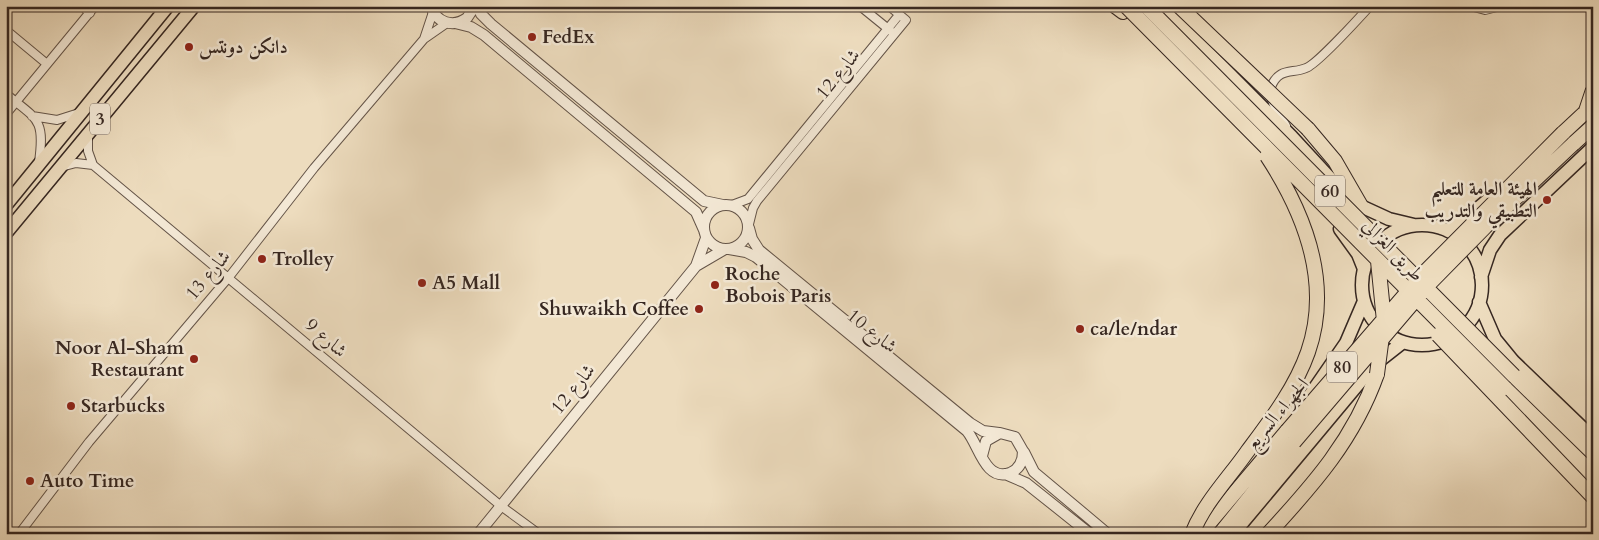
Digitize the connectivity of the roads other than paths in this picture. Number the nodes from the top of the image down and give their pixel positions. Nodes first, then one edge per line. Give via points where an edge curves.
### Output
1 (82, 6) edge
2 (168, 6) edge
3 (194, 6) edge
4 (476, 6) edge
5 (860, 6) edge
6 (889, 6) edge
7 (1146, 6) edge
8 (1162, 6) edge
9 (1180, 6) edge
10 (1370, 6) edge
11 (1470, 6) edge
12 (1501, 6) edge
13 (1121, 8) edge
14 (432, 9) edge
15 (92, 10) edge
16 (899, 15) junction
17 (451, 23) junction
18 (6, 30) edge
19 (891, 32) junction
20 (424, 40) junction
21 (48, 64) junction
22 (1593, 90) edge
23 (6, 94) edge
24 (1593, 97) edge
25 (16, 102) junction
26 (1589, 108) edge
27 (82, 112) junction
28 (6, 114) edge
29 (32, 116) junction
30 (1591, 128) edge
31 (1250, 131) junction
32 (88, 134) junction
33 (1292, 137) junction
34 (1593, 148) edge
35 (93, 165) junction
36 (38, 166) junction
37 (60, 168) junction
38 (6, 205) edge
39 (728, 205) junction
40 (1416, 225) junction
41 (749, 226) junction
42 (1448, 231) junction
43 (6, 233) edge
44 (705, 234) junction
45 (727, 249) junction
46 (696, 266) junction
47 (1383, 267) junction
48 (1364, 269) junction
49 (229, 276) junction
50 (1481, 276) junction
51 (1364, 301) junction
52 (1479, 302) junction
53 (836, 319) junction
54 (1402, 342) junction
55 (1434, 344) junction
56 (1000, 433) junction
57 (1593, 438) edge
58 (1023, 451) junction
59 (1593, 453) edge
60 (982, 456) junction
61 (1005, 474) junction
62 (1593, 474) edge
63 (1593, 485) edge
64 (1593, 497) edge
65 (501, 506) junction
66 (18, 534) edge
67 (478, 534) edge
68 (539, 534) edge
69 (1090, 534) edge
70 (1108, 534) edge
71 (1192, 534) edge
72 (1200, 534) edge
73 (1220, 534) edge
74 (1233, 534) edge
75 (1268, 534) edge

1 - 15 street
2 - 27 main road, 3
3 - 32 main road, 3
4 - 17 street via 468,18
4 - 39 street via 491,24 704,201
5 - 19 street
6 - 16 street
7 - 59 highway, طريق الغزالي / 60, bridge
8 - 33 main road, طريق الغزالي
9 - 75 highway, bridge via 1313,134 1335,161 1361,206 1379,264 1384,303 1383,339 1377,374 1367,403 1330,462
10 - 33 street via 1307,68 1282,74 1274,82 1271,98
11 - 12 street via 1485,10
13 - 31 highway, طريق الغزالي / 60, bridge
13 - 48 main road, طريق الغزالي via 1345,233
14 - 17 street via 439,19
14 - 20 street, شارع 13
15 - 21 street
16 - 19 street, شارع 12
16 - 19 street, شارع 12 via 906,20
17 - 20 street, شارع 13
17 - 44 street via 484,35 636,161 696,212
18 - 21 street
19 - 39 street, شارع 12 via 748,198
19 - 41 street, شارع 12 via 758,201
20 - 49 street, شارع 13 via 314,168
21 - 25 street
22 - 26 highway, bridge
23 - 25 street
24 - 42 main road via 1490,198
25 - 28 street
25 - 29 street
26 - 72 highway, الجهراء السريع / 80, bridge via 1478,216 1397,302
27 - 29 street via 57,120
27 - 36 main road, 3
29 - 36 street via 42,131
30 - 73 highway, الجهراء السريع / 80, bridge via 1485,227 1401,314
31 - 47 highway, طريق الغزالي / 60, bridge
31 - 71 highway, bridge via 1288,188 1301,216 1311,246 1316,311 1308,352 1300,371 1262,431 1204,509
32 - 35 street via 88,151
32 - 37 main road, 3
33 - 40 main road, طريق الغزالي via 1352,202 1389,219
34 - 50 main road via 1500,235 1490,250
35 - 37 street via 76,163
35 - 49 street, شارع 9
36 - 38 main road, 3
37 - 43 main road, 3
39 - 41 street via 743,212
39 - 44 street via 706,216
40 - 42 main road
40 - 48 main road via 1383,239 1371,252
41 - 45 street via 745,240
41 - 53 street, شارع 10 via 759,250
42 - 50 main road via 1473,253
44 - 45 street via 717,248
44 - 46 street, شارع 12
45 - 46 street, شارع 12
45 - 53 street, شارع 10 via 756,257
46 - 65 street, شارع 12
47 - 62 highway, طريق الغزالي / 60, bridge
47 - 64 highway, bridge via 1397,291
48 - 51 main road
49 - 65 street, شارع 9
49 - 66 street, شارع 13 via 89,442
50 - 52 main road
51 - 54 main road via 1374,322
51 - 71 main road, الجهراء السريع via 1346,343 1318,385
52 - 55 main road via 1462,329
52 - 57 main road via 1495,338 1513,361
53 - 56 street, شارع 10 via 970,423 983,431
53 - 60 street, شارع 10 via 967,431
54 - 55 main road
54 - 74 main road via 1375,364
55 - 63 main road via 1474,367
56 - 58 street via 1014,437
56 - 60 street via 986,441
58 - 61 street via 1019,466
58 - 70 street via 1034,472
60 - 61 street via 989,469
61 - 69 street via 1026,483
65 - 67 street, شارع 12
65 - 68 street, شارع 9

